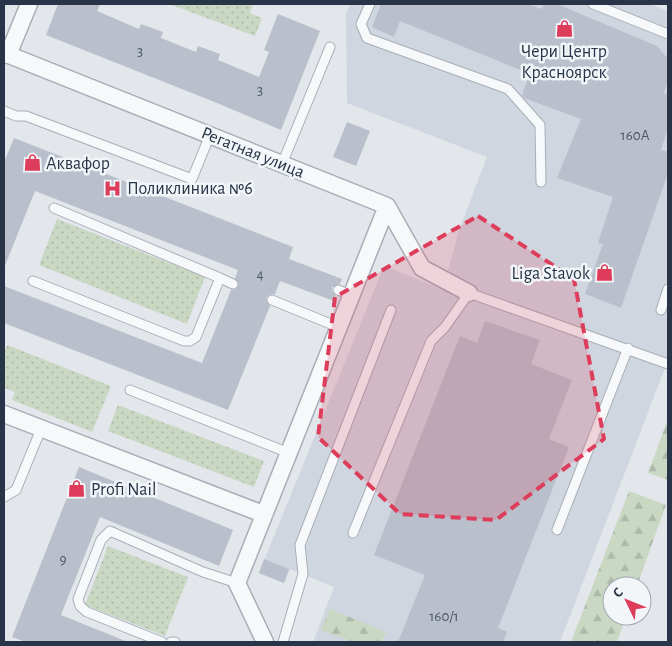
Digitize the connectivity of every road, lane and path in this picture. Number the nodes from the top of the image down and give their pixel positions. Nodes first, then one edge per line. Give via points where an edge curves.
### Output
1 (29, 4) edge
2 (370, 4) edge
3 (592, 4) edge
4 (668, 34) edge
5 (330, 48) dead end
6 (5, 57) edge
7 (4, 111) edge
8 (210, 135) junction
9 (282, 164) junction
10 (540, 182) dead end
11 (387, 206) junction
12 (54, 208) dead end
13 (220, 278) junction
14 (33, 281) dead end
15 (233, 284) dead end
16 (668, 289) edge
17 (469, 292) junction
18 (272, 300) dead end
19 (391, 310) dead end
20 (661, 310) dead end
21 (338, 327) junction
22 (628, 348) junction
23 (668, 364) edge
24 (130, 390) dead end
25 (4, 414) edge
26 (41, 429) junction
27 (288, 453) junction
28 (4, 497) edge
29 (263, 514) junction
30 (557, 530) dead end
31 (353, 533) dead end
32 (237, 583) junction
33 (162, 642) edge
34 (264, 642) edge
35 (283, 642) edge

1 - 6 street
2 - 10 lane via 361,24 367,38 508,89 540,125
3 - 4 lane
5 - 9 lane
6 - 8 street, Регатная улица
7 - 8 lane via 26,116 192,179
8 - 9 street, Регатная улица
9 - 11 street, Регатная улица
11 - 17 street via 422,268
11 - 21 street via 344,293
12 - 13 lane
13 - 14 lane via 196,337 190,342
13 - 15 lane
16 - 20 lane
17 - 22 lane
17 - 31 lane via 431,341
18 - 21 lane
19 - 35 lane via 300,545 303,574
21 - 27 street
22 - 23 lane
22 - 30 lane
24 - 27 lane
25 - 26 street
26 - 28 lane via 16,490
26 - 29 street
27 - 29 street
29 - 32 street
32 - 33 lane via 203,572 110,531 101,540 78,599 80,606 87,612
32 - 34 street

